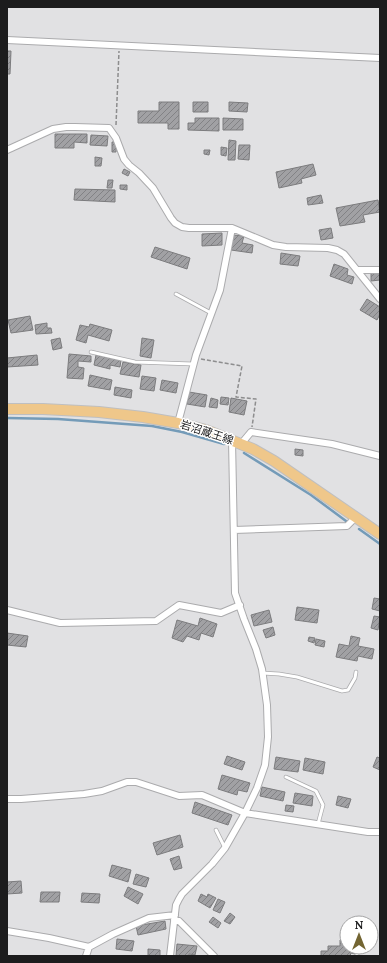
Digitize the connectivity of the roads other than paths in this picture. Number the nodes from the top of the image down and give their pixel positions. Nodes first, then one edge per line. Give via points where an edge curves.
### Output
1 (7, 40) edge
2 (380, 58) edge
3 (7, 150) edge
4 (232, 228) junction
5 (357, 270) junction
6 (380, 270) edge
7 (176, 294) dead end
8 (380, 299) edge
9 (211, 313) junction
10 (92, 352) dead end
11 (194, 361) junction
12 (7, 409) edge
13 (178, 422) junction
14 (237, 442) junction
15 (380, 456) edge
16 (356, 517) junction
17 (234, 530) junction
18 (380, 534) edge
19 (240, 605) junction
20 (7, 610) edge
21 (356, 672) dead end
22 (262, 673) junction
23 (286, 778) dead end
24 (7, 799) edge
25 (245, 813) junction
26 (318, 824) junction
27 (216, 830) dead end
28 (380, 832) edge
29 (225, 848) junction
30 (175, 917) junction
31 (7, 931) edge
32 (89, 947) junction
33 (86, 956) edge
34 (170, 956) edge
35 (214, 956) edge

1 - 2 street
3 - 4 street via 53,129 109,128 124,159 153,188 175,222 190,228
4 - 5 street via 273,245 338,250
4 - 9 street via 220,290
5 - 6 street
5 - 8 street
7 - 9 lane
9 - 11 street
10 - 11 lane via 135,362
11 - 13 street
12 - 13 main road, 岩沼蔵王線 via 99,412
13 - 14 main road, 岩沼蔵王線
14 - 15 street via 252,432 332,444
14 - 16 main road, 岩沼蔵王線 via 274,461
14 - 17 street
16 - 17 street via 347,526
16 - 18 main road, 岩沼蔵王線
17 - 19 street via 236,593
19 - 20 street via 221,613 179,605 156,621 60,623
19 - 22 street
21 - 22 lane via 348,690 342,691 297,677
22 - 25 street via 268,730 265,765
23 - 26 lane via 316,791 323,805
24 - 25 street via 84,794 127,782 136,782 179,796 202,795
25 - 26 street
25 - 29 street
26 - 28 street
27 - 29 lane
29 - 30 street via 182,894 176,905
30 - 32 street via 149,918
30 - 34 street
30 - 35 street
31 - 32 street
32 - 33 street

